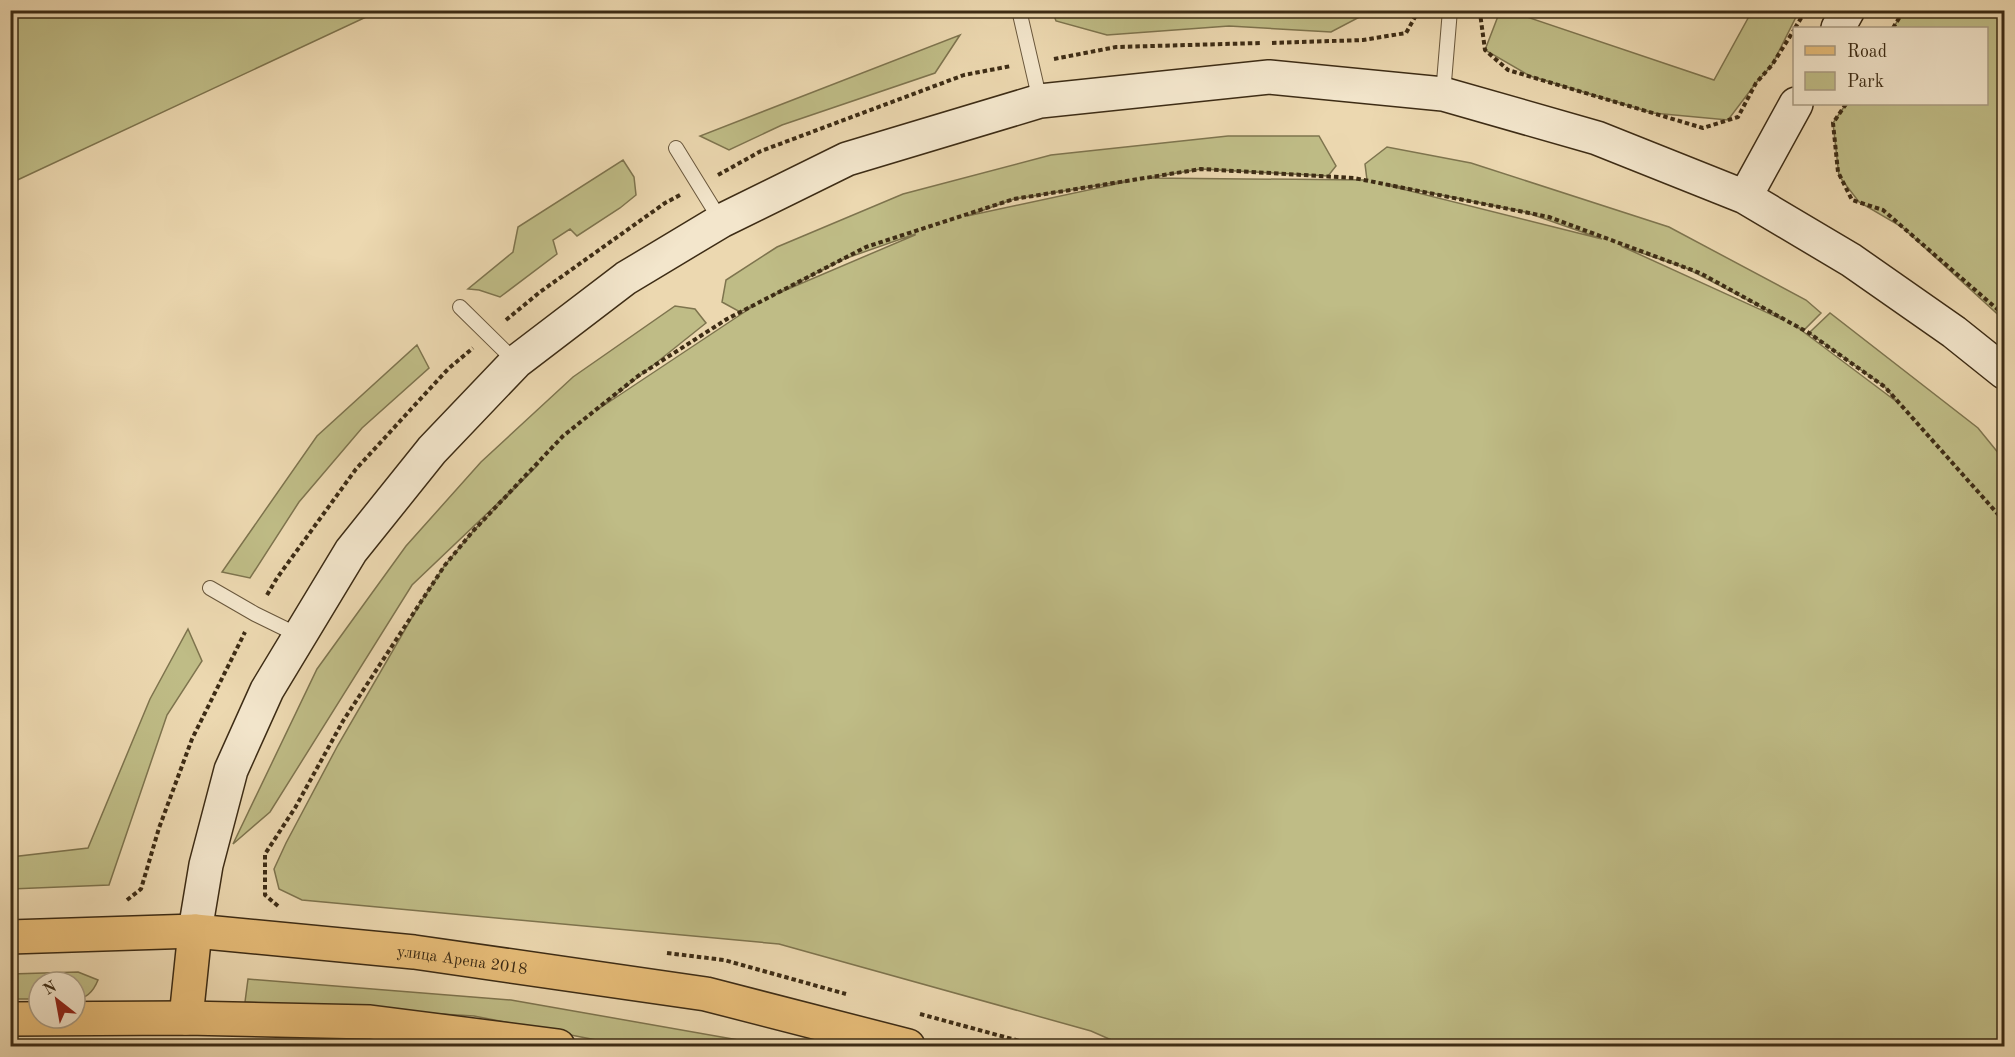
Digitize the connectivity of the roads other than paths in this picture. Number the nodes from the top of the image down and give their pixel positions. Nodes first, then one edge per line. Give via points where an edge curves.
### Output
1 (1020, 10) edge
2 (1450, 10) edge
3 (1848, 10) edge
4 (1839, 27) edge
5 (1443, 94) junction
6 (1040, 101) junction
7 (1795, 105) edge
8 (676, 148) dead end
9 (1745, 197) junction
10 (721, 221) junction
11 (460, 307) dead end
12 (516, 362) junction
13 (2004, 372) edge
14 (210, 588) dead end
15 (300, 636) junction
16 (195, 931) junction
17 (10, 937) edge
18 (186, 1018) junction
19 (10, 1019) edge
20 (558, 1047) edge
21 (908, 1047) edge

1 - 6 lane
2 - 5 lane
3 - 4 main road
5 - 6 main road via 1269,77
5 - 9 main road via 1597,138
6 - 10 main road via 847,159
7 - 9 main road
8 - 10 lane
9 - 13 main road via 1851,260
10 - 12 main road via 626,278
11 - 12 lane
12 - 15 main road via 432,450 351,551
14 - 15 lane
15 - 16 main road via 267,690 231,770 206,865
16 - 17 main road, улица Арена 2018
16 - 18 main road
16 - 21 main road, улица Арена 2018 via 414,952 706,994
18 - 19 main road
18 - 20 main road via 370,1022

